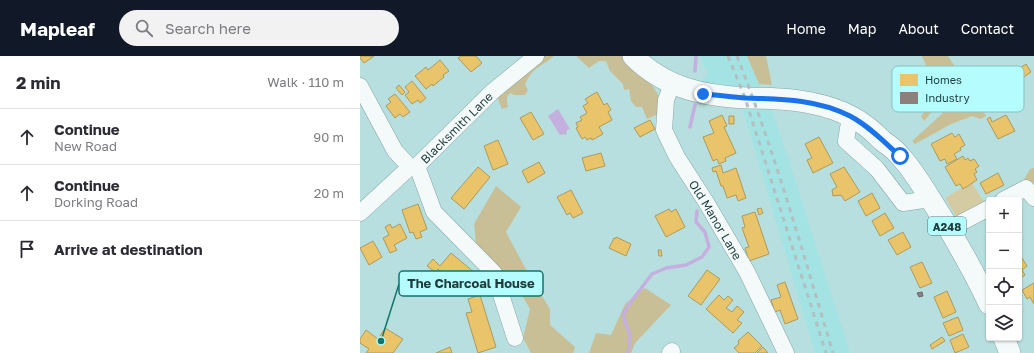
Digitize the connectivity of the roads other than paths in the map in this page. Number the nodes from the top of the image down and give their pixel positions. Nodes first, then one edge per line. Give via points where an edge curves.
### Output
1 (536, 56) edge
2 (633, 56) edge
3 (672, 84) junction
4 (360, 86) edge
5 (414, 166) junction
6 (1009, 197) edge
7 (1034, 198) edge
8 (986, 210) edge
9 (360, 213) edge
10 (949, 229) junction
11 (986, 297) edge
12 (515, 338) dead end
13 (1005, 341) edge
14 (786, 353) edge
15 (1010, 353) edge

1 - 5 street, Blacksmith Lane via 492,92
2 - 3 main road, A248 via 649,70
3 - 10 main road, A248 via 703,94 792,100 824,106 850,116 866,126 900,156
3 - 14 street, Old Manor Lane via 666,100 664,130 747,272
4 - 5 street via 395,151
5 - 9 street, Blacksmith Lane
5 - 12 street via 434,212 494,273
6 - 7 street via 1026,188
8 - 10 street
10 - 11 main road, A248
13 - 15 main road

